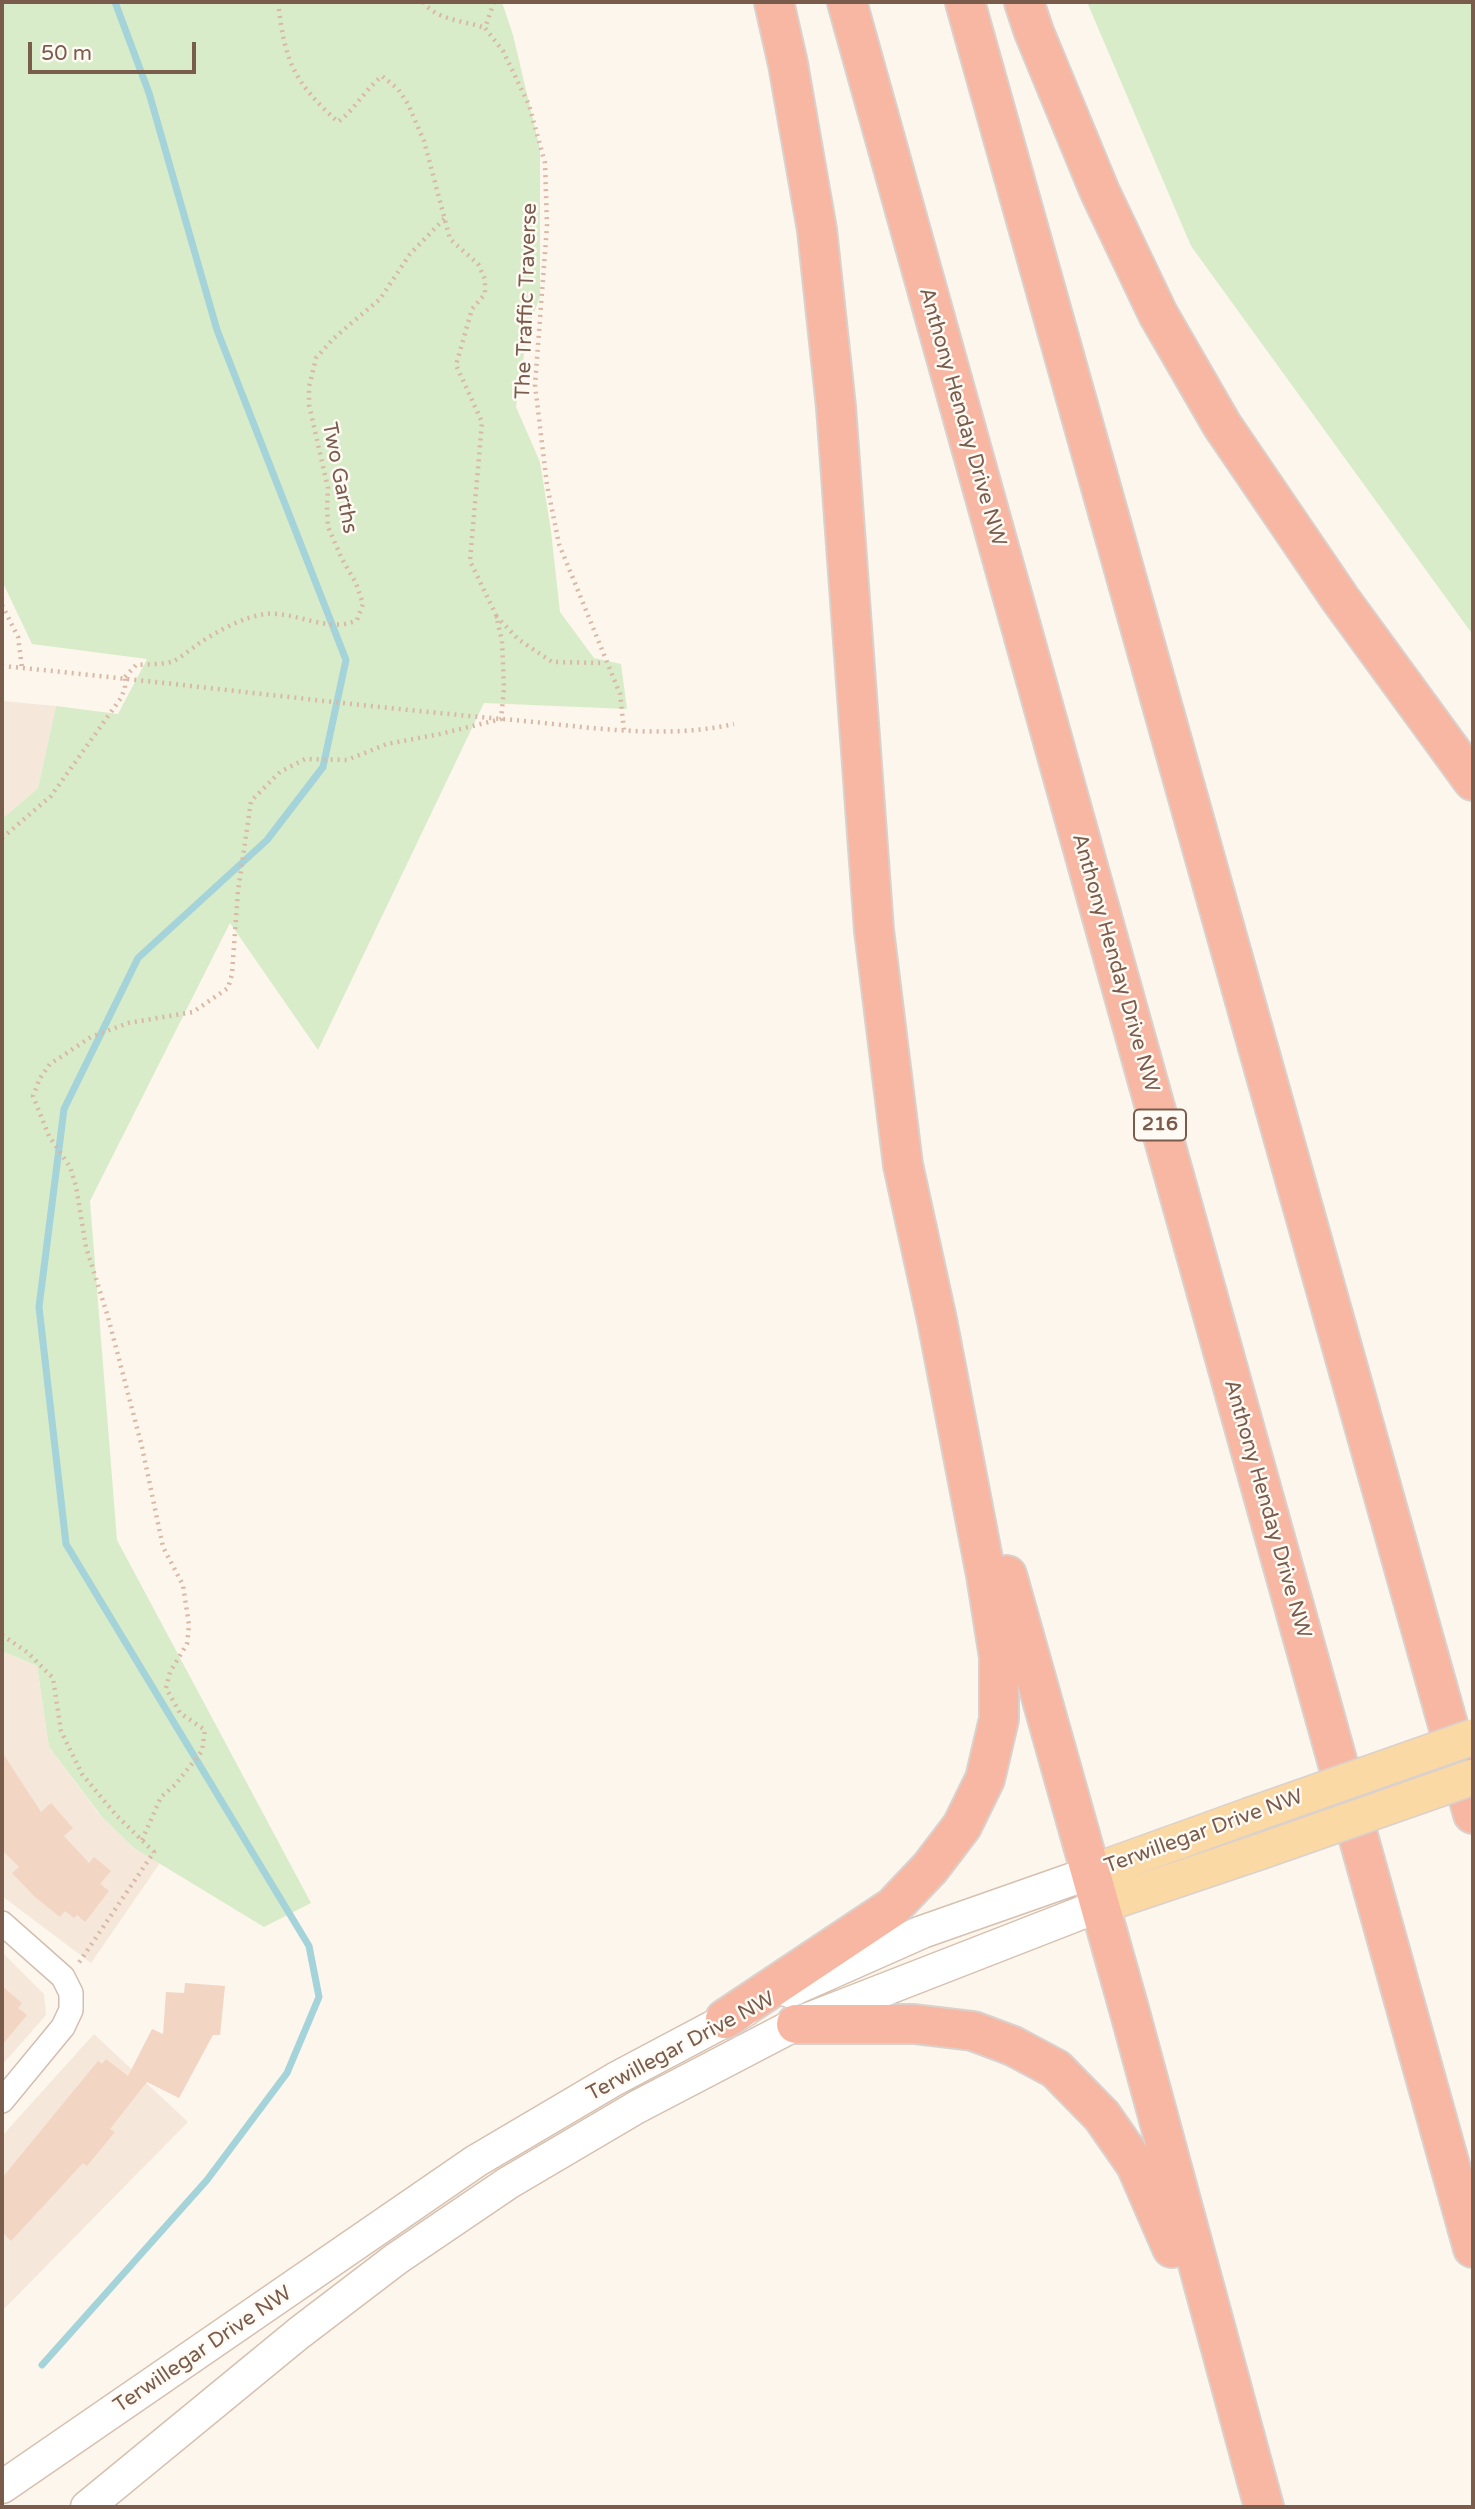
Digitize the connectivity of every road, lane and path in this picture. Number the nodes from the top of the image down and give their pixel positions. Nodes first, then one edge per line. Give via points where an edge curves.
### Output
1 (278, 2) edge
2 (423, 2) edge
3 (494, 2) edge
4 (774, 2) edge
5 (846, 2) edge
6 (965, 2) edge
7 (1024, 2) edge
8 (485, 29) junction
9 (445, 218) junction
10 (2, 605) edge
11 (496, 615) junction
12 (606, 663) junction
13 (2, 666) edge
14 (22, 668) junction
15 (125, 678) junction
16 (501, 719) junction
17 (734, 724) dead end
18 (624, 730) junction
19 (1473, 781) edge
20 (2, 838) edge
21 (937, 1320) junction
22 (2, 1635) edge
23 (1473, 1737) edge
24 (1473, 1777) edge
25 (1473, 1814) edge
26 (142, 1840) junction
27 (1094, 1889) junction
28 (2, 1923) edge
29 (68, 1983) junction
30 (725, 2018) junction
31 (796, 2024) junction
32 (2, 2101) edge
33 (1473, 2248) edge
34 (1223, 2362) junction
35 (2, 2487) edge
36 (87, 2507) edge
37 (1264, 2507) edge

1 - 9 path via 291,69 338,122 382,76 398,89 424,141
2 - 8 path via 449,20
3 - 8 path
4 - 21 highway via 817,230 836,407 874,930 904,1165
5 - 33 highway, Anthony Henday Drive NW / 216
6 - 25 highway
7 - 19 highway via 1100,192 1158,314 1222,425 1341,600
8 - 12 path, The Traffic Traverse via 503,51 529,105 545,163 547,226 535,385 547,485 559,544
9 - 11 path via 450,239 478,264 485,279 485,294 472,309 456,365 482,422 470,561
9 - 15 path, Two Garths via 410,254 380,299 316,358 309,387 328,488 328,527 363,604 357,620 346,625 265,614 203,641 172,662 136,665
10 - 14 path via 18,637
11 - 12 path via 518,639 552,662
11 - 16 path via 502,641
12 - 18 path, The Traffic Traverse via 620,694
13 - 14 path
14 - 15 path
15 - 16 path
15 - 20 path via 121,698 51,796
16 - 18 path
16 - 26 path via 387,744 347,760 305,759 280,772 251,801 229,988 193,1012 128,1023 91,1037 50,1064 33,1096 76,1186 86,1247 142,1447 163,1547 183,1585 187,1644 166,1688 180,1713 205,1730 202,1751 161,1797
17 - 18 path via 691,731
21 - 27 highway
21 - 30 highway via 999,1657 999,1719 985,1779 962,1826 893,1907
22 - 26 path via 53,1678 61,1731 82,1774
23 - 27 main road, Terwillegar Drive NW, bridge via 1248,1816
24 - 27 main road, Terwillegar Drive NW, bridge via 1259,1852
26 - 29 path via 154,1852 84,1952
27 - 30 main road, Terwillegar Drive NW via 922,1933
27 - 31 main road, Terwillegar Drive NW
27 - 34 highway
28 - 29 street
29 - 32 street via 71,2010 63,2027
30 - 35 main road, Terwillegar Drive NW via 476,2161
31 - 34 highway via 914,2024 974,2031 1056,2069 1102,2116 1136,2165 1184,2283
31 - 36 main road, Terwillegar Drive NW via 637,2107 508,2183 396,2259
34 - 37 highway

